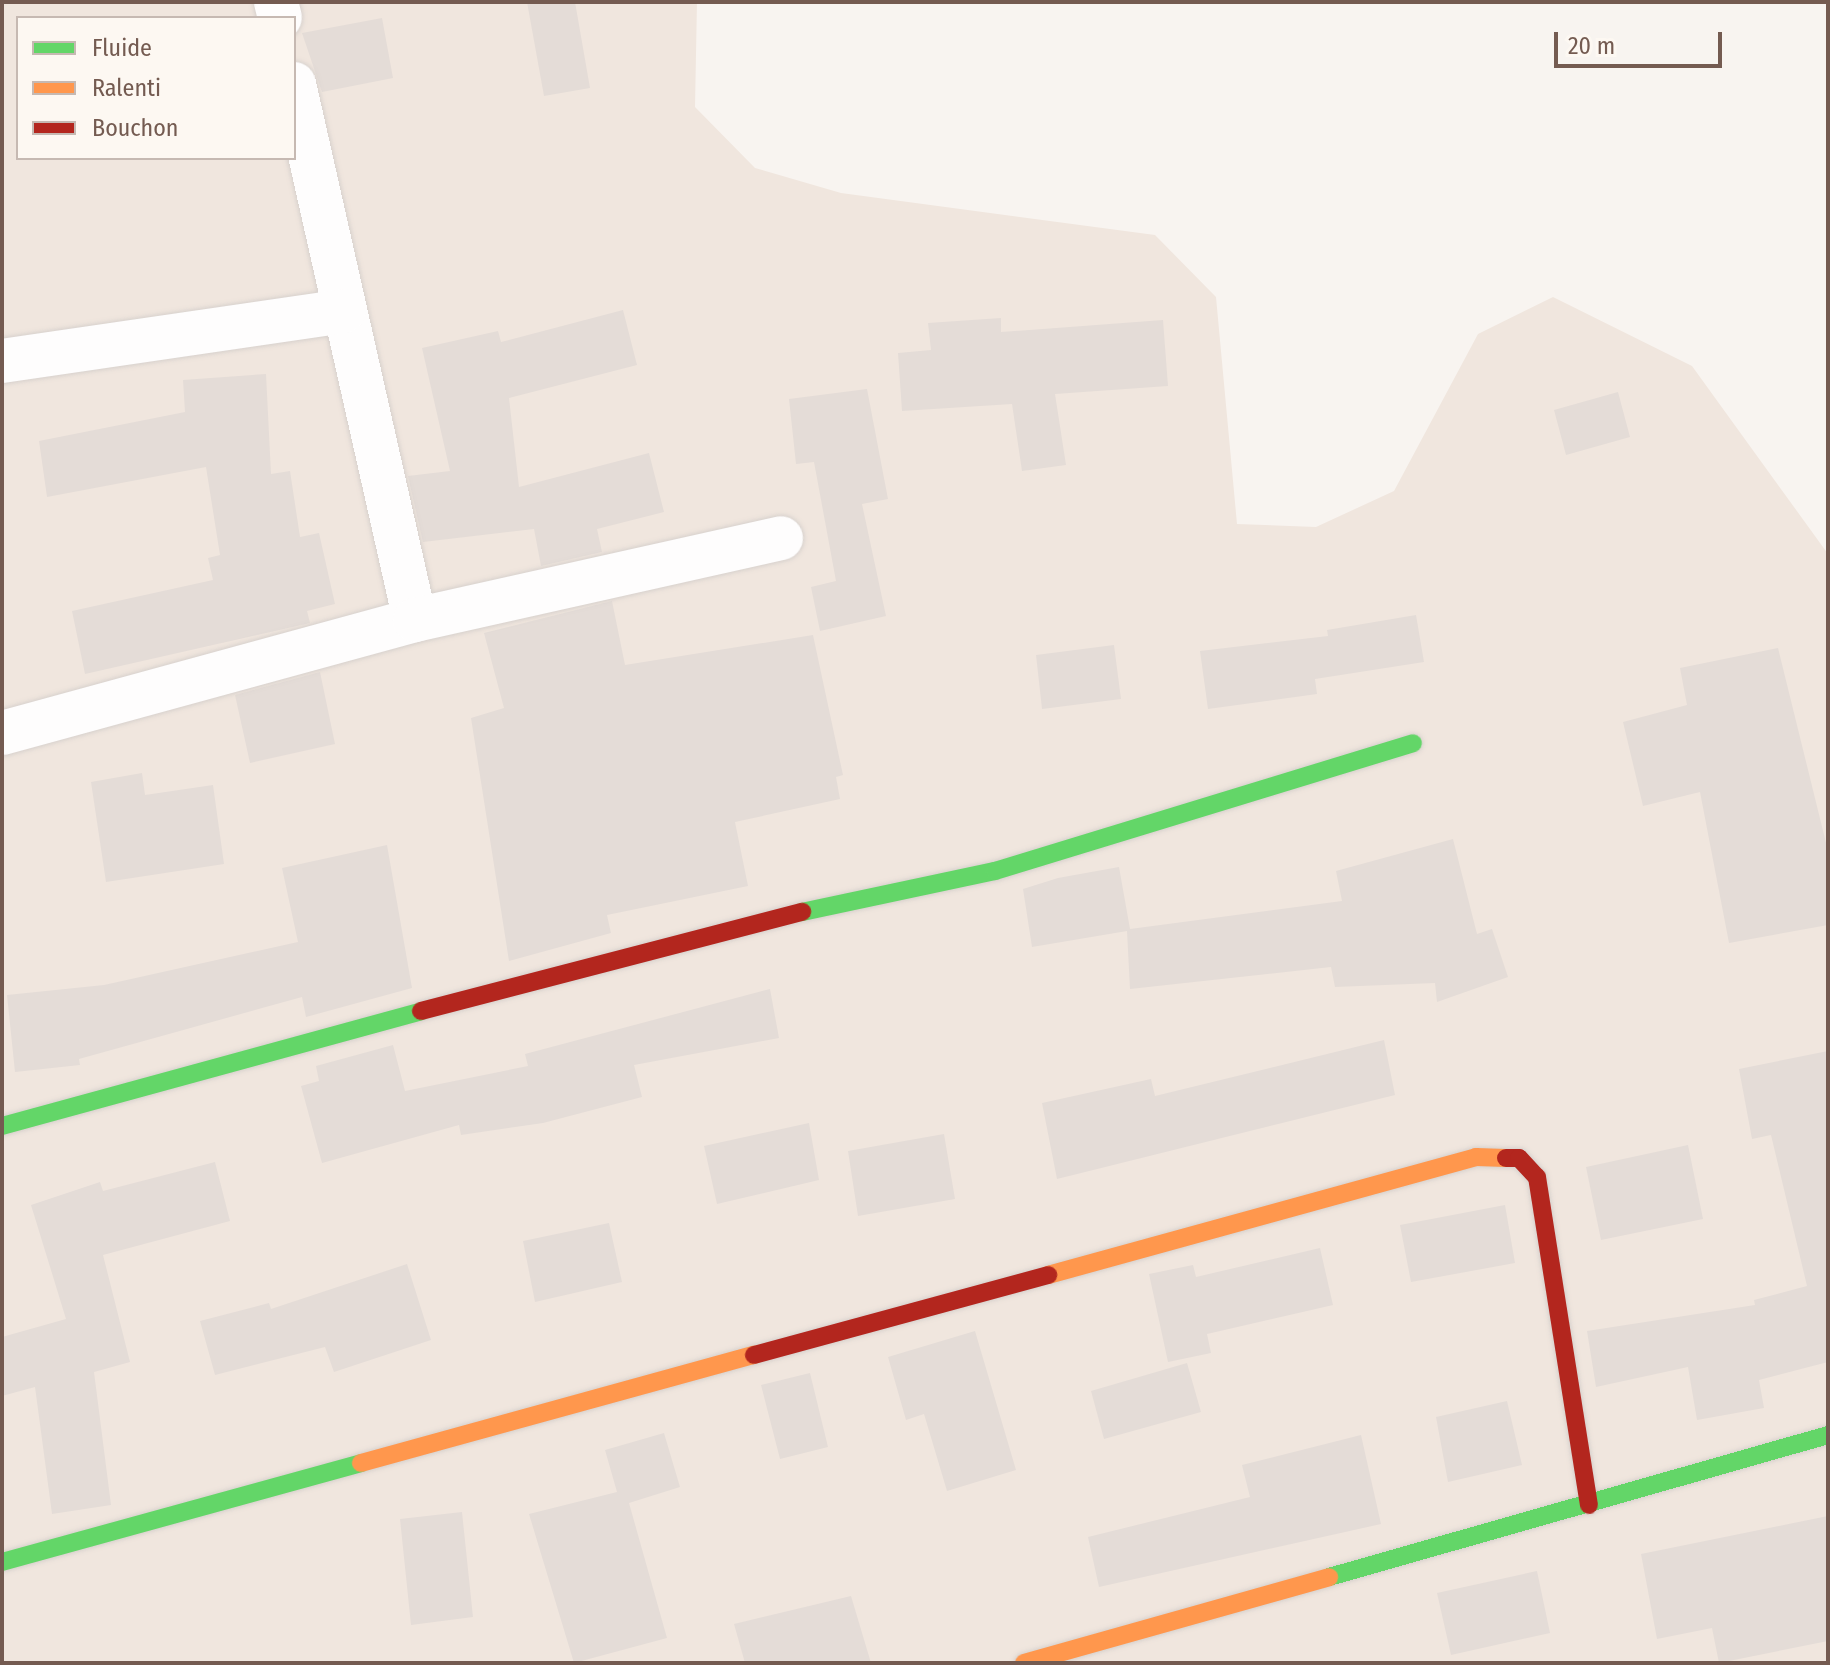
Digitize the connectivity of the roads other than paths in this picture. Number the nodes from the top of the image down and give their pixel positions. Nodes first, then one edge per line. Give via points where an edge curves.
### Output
1 (296, 93) edge
2 (343, 311) junction
3 (2, 361) edge
4 (781, 538) dead end
5 (415, 620) junction
6 (2, 733) edge
7 (1413, 743) dead end
8 (2, 1126) edge
9 (1828, 1435) edge
10 (1589, 1505) junction
11 (2, 1562) edge
12 (1024, 1663) edge

1 - 2 street
2 - 3 street
2 - 5 street
4 - 5 street
5 - 6 street
7 - 8 street via 995,871 721,929
9 - 10 street
10 - 11 street via 1537,1177 1519,1158 1476,1157
10 - 12 street

